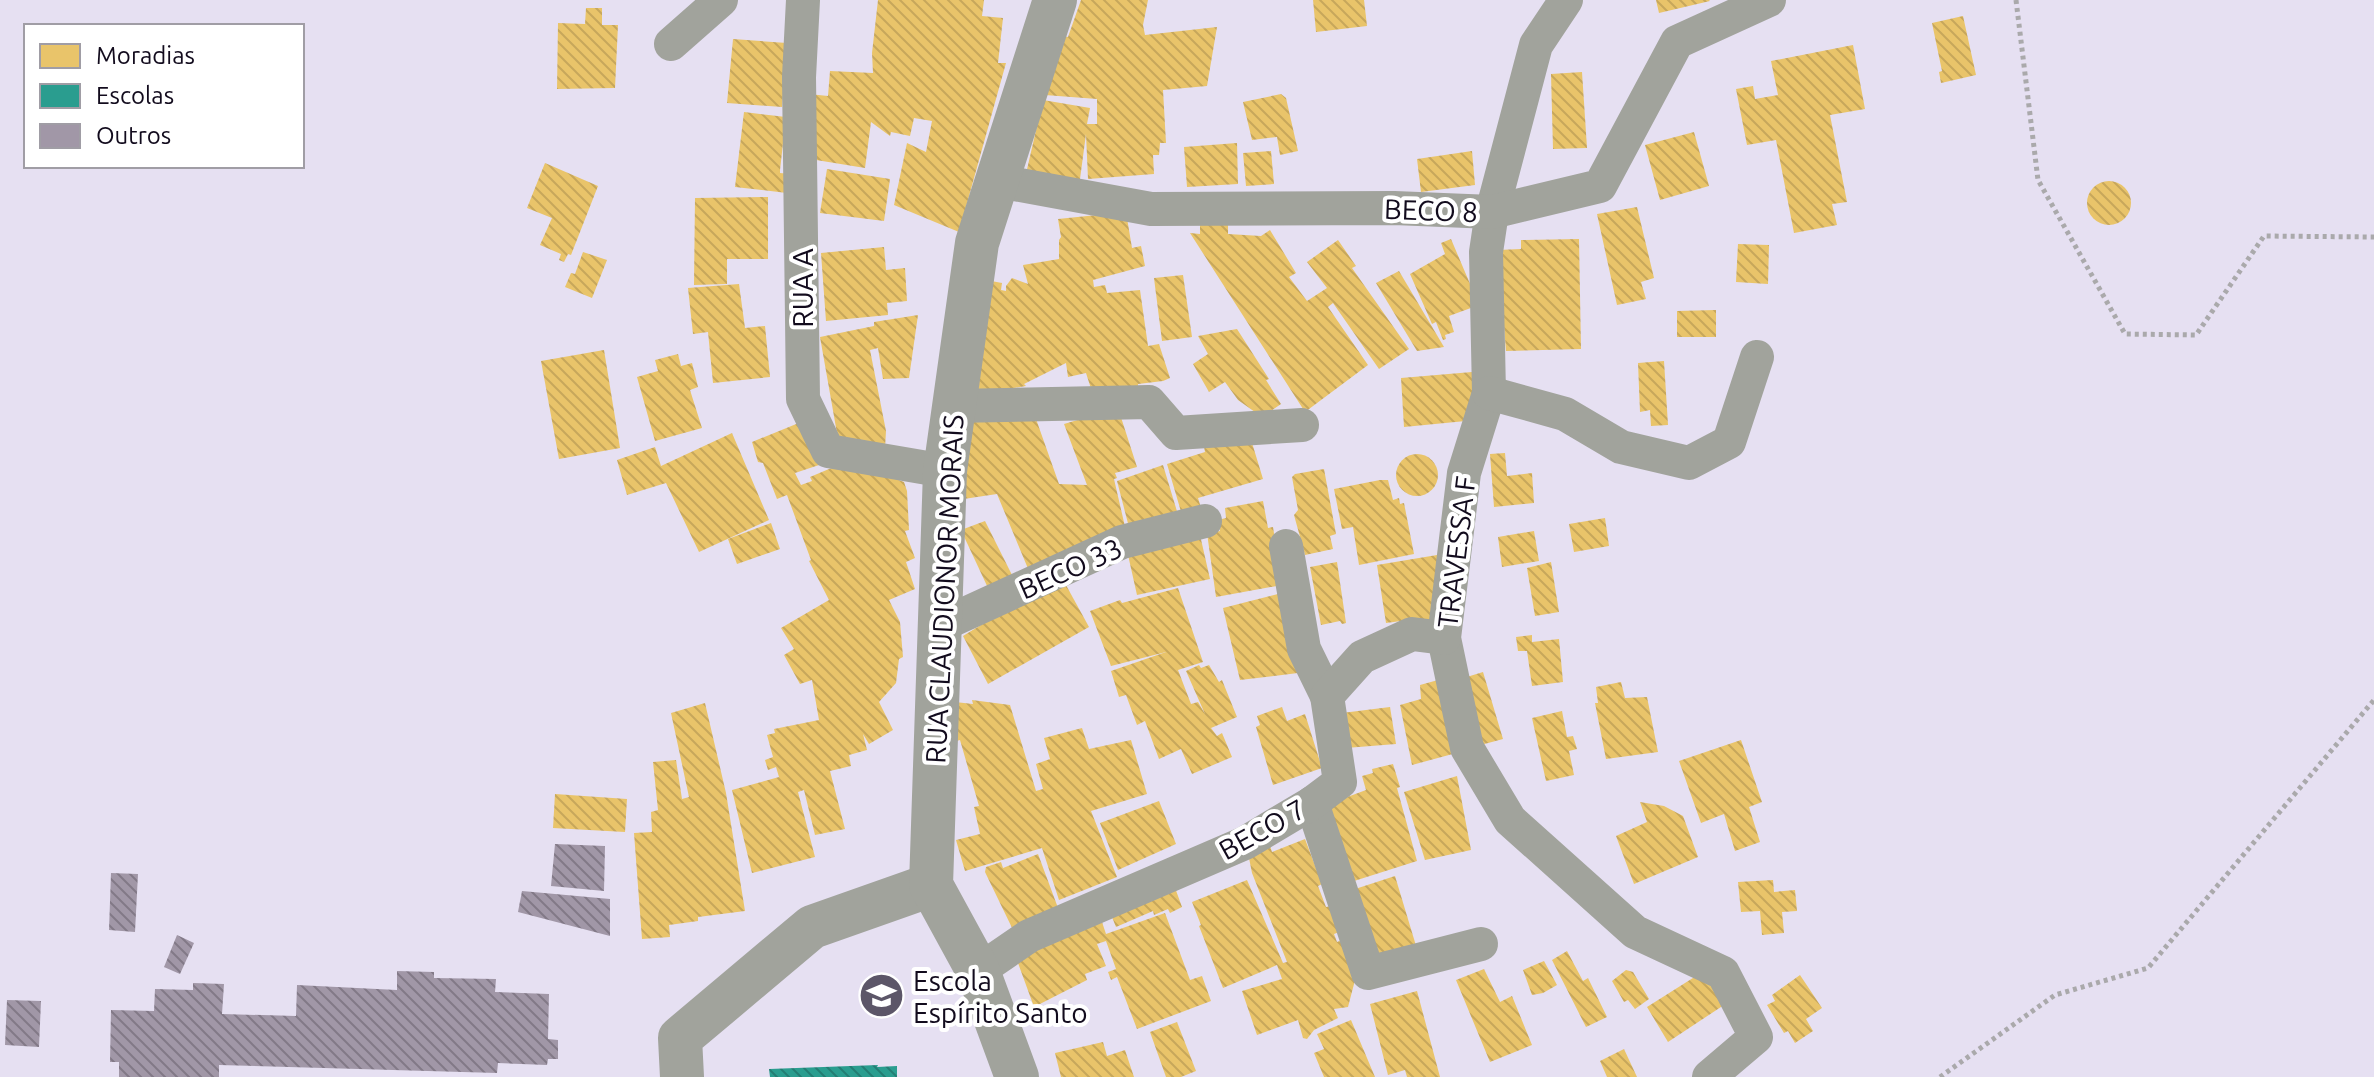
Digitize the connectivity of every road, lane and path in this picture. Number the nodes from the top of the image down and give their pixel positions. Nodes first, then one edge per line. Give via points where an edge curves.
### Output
1 (721, 0) edge
2 (803, 0) edge
3 (1055, 0) edge
4 (1566, 0) edge
5 (1769, 0) edge
6 (2016, 0) edge
7 (671, 44) dead end
8 (998, 181) junction
9 (1492, 212) junction
10 (2374, 237) edge
11 (1757, 357) dead end
12 (1489, 393) junction
13 (954, 406) junction
14 (1302, 425) dead end
15 (945, 471) junction
16 (1205, 521) dead end
17 (1286, 546) dead end
18 (939, 626) junction
19 (1444, 638) junction
20 (1327, 696) junction
21 (2374, 700) edge
22 (1312, 803) junction
23 (931, 885) junction
24 (1481, 944) dead end
25 (978, 971) junction
26 (682, 1077) edge
27 (1017, 1077) edge
28 (1709, 1077) edge
29 (1940, 1077) edge

1 - 7 lane
2 - 15 lane, RUA A via 803,399 828,451
3 - 8 street, RUA CLAUDIONOR MORAIS
4 - 9 lane, TRAVESSA F via 1536,45
5 - 9 lane, BECO 8 via 1677,42 1600,186
6 - 10 path via 2038,180 2125,334 2196,335 2264,236
8 - 9 lane, BECO 8 via 1151,209
8 - 13 street, RUA CLAUDIONOR MORAIS via 977,243
9 - 12 lane, TRAVESSA F via 1486,252
11 - 12 lane via 1729,442 1689,463 1621,447 1565,414
12 - 19 lane, TRAVESSA F via 1464,473
13 - 14 lane via 1149,402 1176,433
13 - 15 street, RUA CLAUDIONOR MORAIS
15 - 18 street, RUA CLAUDIONOR MORAIS
16 - 18 lane, BECO 33 via 1122,542
17 - 20 lane via 1304,649
18 - 23 street, RUA CLAUDIONOR MORAIS
19 - 20 lane via 1412,634 1362,657
19 - 28 lane, TRAVESSA F via 1467,748 1510,820 1635,932 1723,973 1756,1037
20 - 22 lane, BECO 7 via 1340,782
21 - 29 path via 2148,968 2055,995
22 - 24 lane via 1368,973
22 - 25 lane, BECO 7 via 1245,843 1029,936
23 - 25 street
23 - 26 street via 812,927 680,1038
25 - 27 street

